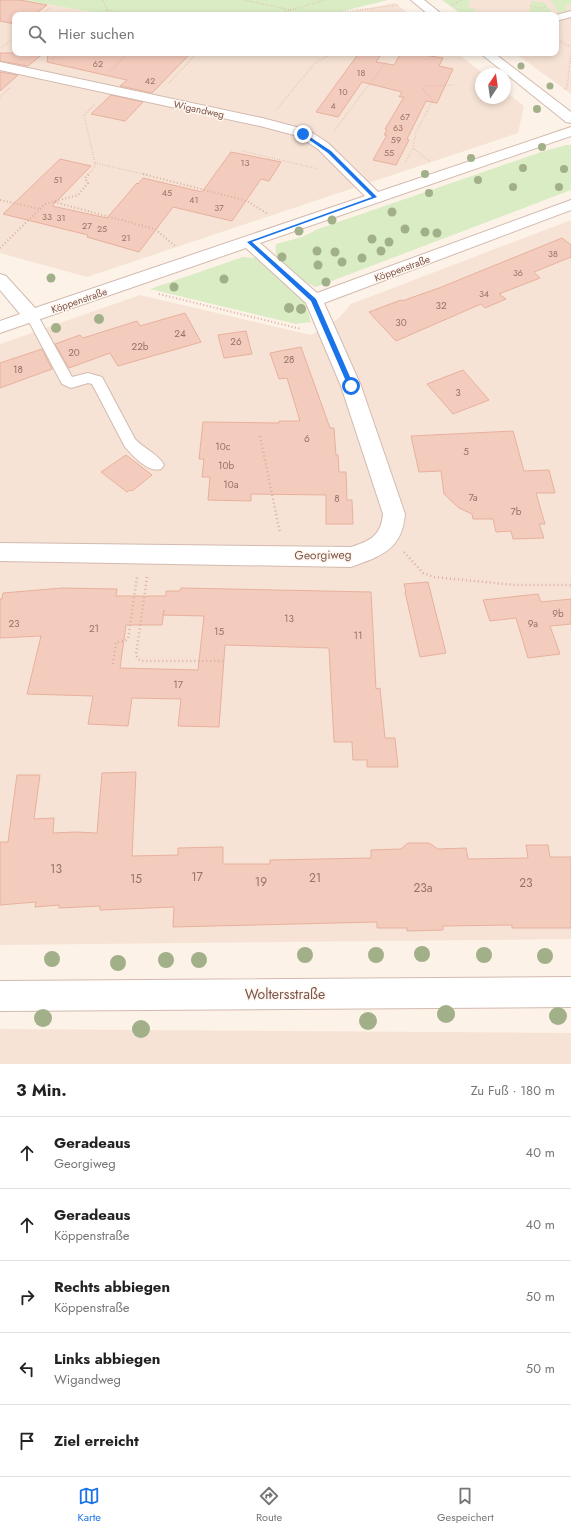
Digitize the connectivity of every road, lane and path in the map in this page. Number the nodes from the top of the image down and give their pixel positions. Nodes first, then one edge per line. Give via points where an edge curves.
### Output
1 (244, 0) edge
2 (325, 0) edge
3 (103, 1) edge
4 (418, 1) edge
5 (550, 4) dead end
6 (530, 6) dead end
7 (52, 7) dead end
8 (107, 10) joint
9 (291, 10) junction
10 (46, 12) edge
11 (116, 12) edge
12 (285, 12) edge
13 (340, 12) edge
14 (433, 12) edge
15 (12, 39) edge
16 (559, 40) edge
17 (571, 46) edge
18 (0, 49) edge
19 (571, 53) edge
20 (194, 56) edge
21 (327, 56) edge
22 (490, 56) edge
23 (387, 62) dead end
24 (0, 66) edge
25 (455, 86) dead end
26 (110, 90) junction
27 (538, 93) junction
28 (154, 99) junction
29 (571, 119) edge
30 (265, 123) junction
31 (571, 132) edge
32 (323, 146) junction
33 (413, 148) junction
34 (243, 151) dead end
35 (95, 163) junction
36 (405, 163) dead end
37 (446, 173) junction
38 (355, 178) junction
39 (375, 197) junction
40 (0, 200) edge
41 (53, 202) junction
42 (571, 205) edge
43 (40, 209) junction
44 (291, 227) junction
45 (249, 242) junction
46 (0, 248) edge
47 (194, 261) junction
48 (0, 280) edge
49 (121, 285) junction
50 (314, 300) junction
51 (32, 316) junction
52 (0, 327) edge
53 (329, 336) junction
54 (260, 436) dead end
55 (156, 464) dead end
56 (390, 534) junction
57 (0, 552) edge
58 (146, 553) junction
59 (284, 555) junction
60 (571, 585) edge
61 (223, 661) dead end
62 (113, 664) dead end
63 (571, 992) edge
64 (0, 996) edge

1 - 9 path
2 - 9 path
3 - 8 path
4 - 13 path
4 - 14 street
5 - 6 path via 542,8
7 - 10 path
8 - 11 path
9 - 12 path
15 - 18 path
16 - 17 path
19 - 27 path via 567,88
20 - 28 path
21 - 30 path via 314,64
22 - 27 street
23 - 32 path
24 - 26 street, Wigandweg
25 - 33 path via 424,86 423,89 434,100 416,132
26 - 28 street, Wigandweg
26 - 35 path via 84,115
27 - 29 street
28 - 30 street, Wigandweg
30 - 32 street, Wigandweg via 303,134
31 - 37 street, Köppenstraße
32 - 38 street, Wigandweg
33 - 36 path
33 - 37 path
34 - 38 path
35 - 41 path via 85,178 88,183 78,195
35 - 44 path via 174,180 247,201
37 - 39 street, Köppenstraße
38 - 39 street, Wigandweg
39 - 44 street, Köppenstraße
40 - 43 path
41 - 43 path via 45,204
41 - 47 path via 155,229
42 - 50 street, Köppenstraße
43 - 46 path
44 - 45 street, Köppenstraße
45 - 47 street, Köppenstraße
45 - 50 street
47 - 49 street, Köppenstraße
48 - 51 street
49 - 51 street, Köppenstraße
49 - 53 path
50 - 53 street
51 - 52 street, Köppenstraße
51 - 55 lane via 67,380 71,383 88,378 97,381 130,443
53 - 56 street via 351,386 394,514
54 - 59 path
56 - 59 street, Georgiweg via 371,550 351,557
56 - 60 path via 417,569 434,577 515,585
57 - 58 street, Georgiweg
58 - 59 street, Georgiweg
58 - 61 path via 136,655 138,659
58 - 62 path via 128,639 116,642
63 - 64 street, Woltersstraße

